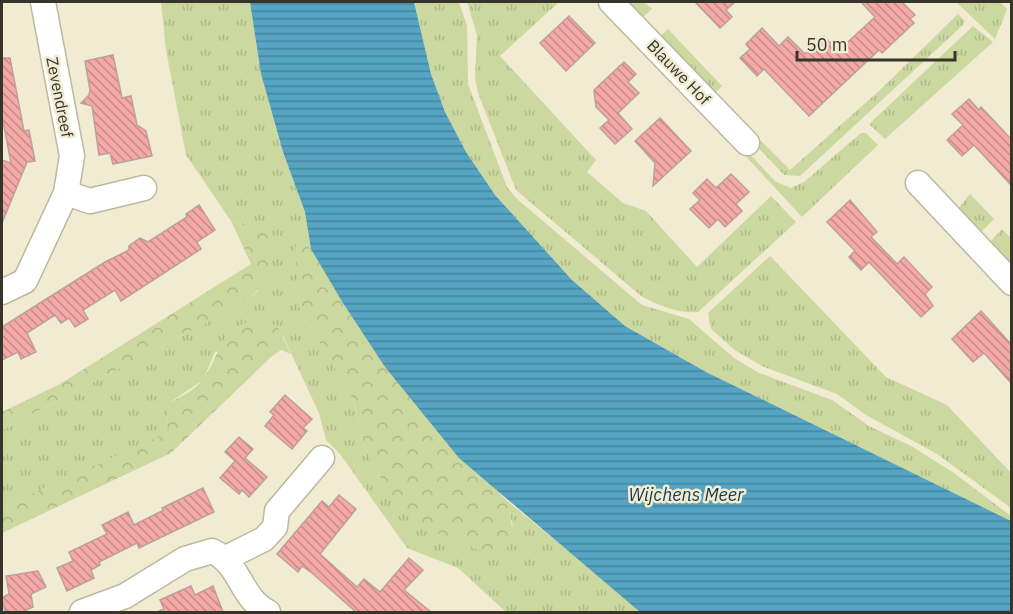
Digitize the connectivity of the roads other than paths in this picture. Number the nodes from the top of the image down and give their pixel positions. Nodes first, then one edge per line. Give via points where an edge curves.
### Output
1 (43, 2) edge
2 (611, 2) edge
3 (747, 143) dead end
4 (918, 183) dead end
5 (144, 188) dead end
6 (66, 193) junction
7 (1011, 283) edge
8 (2, 292) edge
9 (322, 458) dead end
10 (226, 558) junction
11 (82, 612) edge
12 (268, 612) edge

1 - 6 street, Zevendreef via 72,156
2 - 3 street, Blauwe Hof
4 - 7 street
5 - 6 street via 90,201
6 - 8 street, Zevendreef via 25,281
9 - 10 street via 277,511 275,527 264,539
10 - 11 street via 212,551 185,559 125,596
10 - 12 street via 257,607

